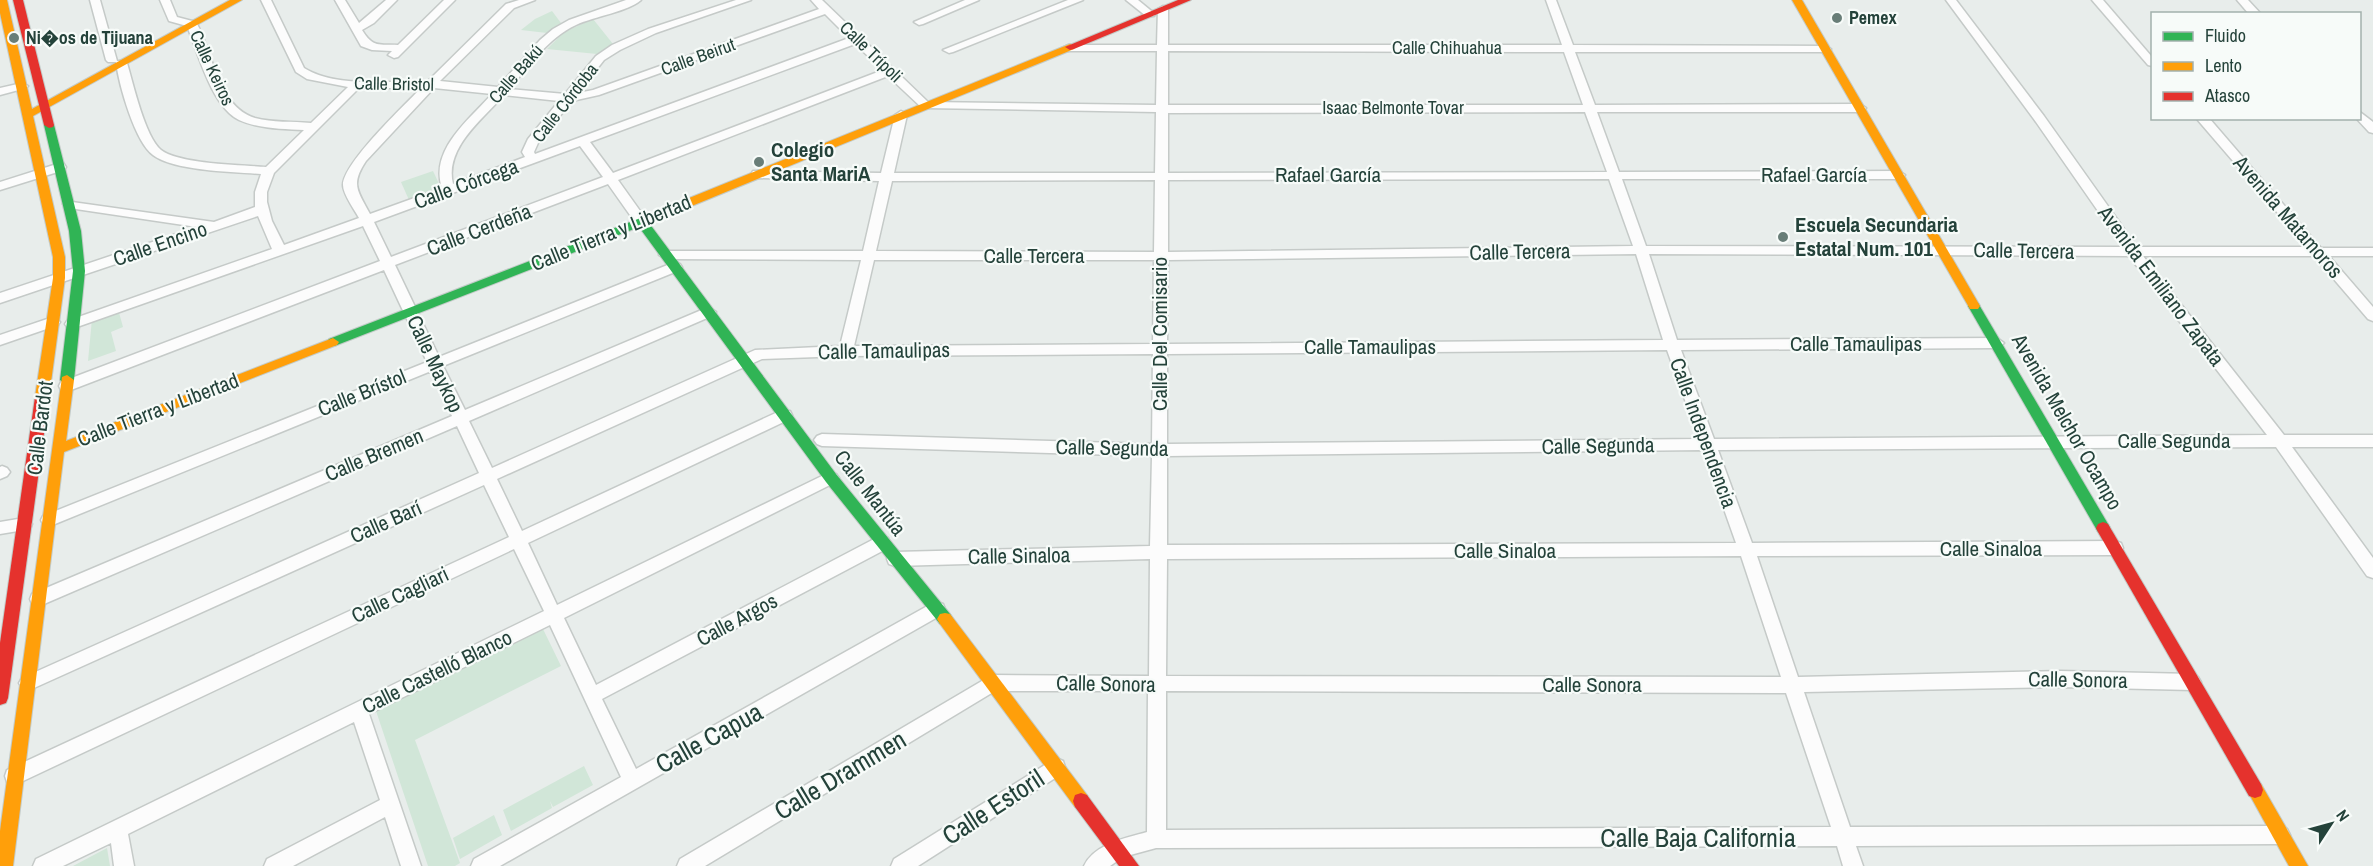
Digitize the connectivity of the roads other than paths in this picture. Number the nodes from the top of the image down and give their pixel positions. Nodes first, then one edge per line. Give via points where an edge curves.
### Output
1 (2, 0) edge
2 (18, 0) edge
3 (94, 0) edge
4 (165, 0) edge
5 (222, 0) edge
6 (237, 0) edge
7 (266, 0) edge
8 (340, 0) edge
9 (392, 0) edge
10 (450, 0) edge
11 (530, 0) edge
12 (636, 0) edge
13 (746, 0) edge
14 (816, 0) edge
15 (974, 0) edge
16 (1078, 0) edge
17 (1131, 0) edge
18 (1186, 0) edge
19 (1551, 0) edge
20 (1797, 0) edge
21 (1952, 0) edge
22 (2097, 0) edge
23 (2242, 0) edge
24 (512, 3) edge
25 (827, 10) junction
26 (1157, 12) junction
27 (2254, 12) edge
28 (919, 22) dead end
29 (185, 23) junction
30 (356, 29) junction
31 (857, 39) junction
32 (1068, 48) junction
33 (1570, 48) junction
34 (1825, 49) junction
35 (949, 50) dead end
36 (1162, 50) junction
37 (116, 61) junction
38 (2151, 62) edge
39 (891, 71) junction
40 (431, 84) junction
41 (356, 85) junction
42 (22, 86) junction
43 (0, 92) edge
44 (501, 92) junction
45 (567, 99) junction
46 (44, 102) junction
47 (925, 105) junction
48 (1590, 108) junction
49 (1860, 108) junction
50 (1162, 109) junction
51 (27, 112) junction
52 (901, 115) junction
53 (2361, 117) edge
54 (2204, 120) edge
55 (315, 127) junction
56 (2373, 129) edge
57 (583, 141) junction
58 (532, 159) junction
59 (60, 167) junction
60 (269, 171) junction
61 (42, 172) junction
62 (757, 174) junction
63 (1161, 175) junction
64 (1899, 175) junction
65 (1614, 176) junction
66 (886, 177) junction
67 (610, 180) junction
68 (0, 186) edge
69 (449, 190) junction
70 (69, 204) junction
71 (261, 210) junction
72 (367, 220) junction
73 (642, 222) junction
74 (214, 225) junction
75 (1641, 250) junction
76 (1942, 250) junction
77 (279, 251) junction
78 (2373, 252) edge
79 (2134, 253) junction
80 (2321, 253) junction
81 (866, 256) junction
82 (1160, 256) junction
83 (671, 261) junction
84 (388, 264) junction
85 (78, 271) junction
86 (59, 278) junction
87 (0, 298) edge
88 (410, 312) junction
89 (709, 312) junction
90 (2373, 316) edge
91 (53, 322) junction
92 (72, 324) junction
93 (0, 340) edge
94 (1996, 343) junction
95 (1672, 346) junction
96 (1160, 349) junction
97 (846, 351) junction
98 (744, 361) junction
99 (435, 363) junction
100 (66, 386) junction
101 (785, 415) junction
102 (461, 418) junction
103 (822, 440) dead end
104 (2279, 440) junction
105 (2054, 441) junction
106 (2373, 441) edge
107 (1708, 445) junction
108 (59, 449) junction
109 (1159, 450) junction
110 (33, 458) junction
111 (487, 477) junction
112 (831, 478) junction
113 (49, 520) junction
114 (24, 524) junction
115 (0, 528) edge
116 (517, 540) junction
117 (882, 543) junction
118 (2115, 548) junction
119 (1746, 550) junction
120 (1158, 552) junction
121 (895, 559) junction
122 (2373, 571) edge
123 (38, 599) junction
124 (937, 609) junction
125 (555, 615) junction
126 (33, 641) junction
127 (8, 648) junction
128 (2192, 682) junction
129 (28, 683) junction
130 (993, 683) junction
131 (1157, 685) junction
132 (1790, 685) junction
133 (592, 696) junction
134 (0, 698) edge
135 (359, 710) junction
136 (1056, 767) junction
137 (14, 776) junction
138 (632, 781) junction
139 (391, 804) junction
140 (118, 829) junction
141 (2280, 835) junction
142 (1843, 838) junction
143 (1156, 839) junction
144 (1118, 849) junction
145 (4, 866) edge
146 (43, 866) edge
147 (124, 866) edge
148 (274, 866) edge
149 (411, 866) edge
150 (481, 866) edge
151 (687, 866) edge
152 (900, 866) edge
153 (1094, 866) edge
154 (1130, 866) edge
155 (1136, 866) edge
156 (1853, 866) edge
157 (2299, 866) edge

1 - 42 street, Calle Bardot
2 - 46 street, Calle Bardot
3 - 37 street
4 - 29 street, Calle Keiros via 172,19
5 - 29 street
6 - 29 street
7 - 41 street, Calle Bristol via 300,70 311,77
8 - 30 street
9 - 30 street
10 - 30 street via 397,52 365,44
11 - 24 street, Calle Maykop
12 - 44 street, Calle Bakú via 557,31
13 - 45 street, Calle Córdoba via 613,49 600,58
14 - 25 street, Calle Trípoli
15 - 28 street
16 - 35 street
17 - 26 street
18 - 26 street, Calle Tierra y Libertad
19 - 33 street, Calle Independencia
20 - 34 street, Avenida Melchor Ocampo
21 - 79 street, Avenida Emiliano Zapata
22 - 38 street
23 - 27 street
24 - 40 street, Calle Maykop
25 - 31 street, Calle Trípoli
25 - 45 street, Calle Beirut via 595,93
26 - 32 street, Calle Tierra y Libertad
26 - 36 street, Calle Del Comisario
29 - 37 street
29 - 55 street, Calle Keiros via 233,112 255,121
31 - 39 street, Calle Trípoli
31 - 57 street, Calle Córcega
32 - 36 street, Calle Chihuahua
32 - 47 street, Calle Tierra y Libertad
33 - 34 street, Calle Chihuahua
33 - 36 street, Calle Chihuahua
33 - 48 street, Calle Independencia
34 - 49 street, Avenida Melchor Ocampo
36 - 50 street, Calle Del Comisario
37 - 46 street
37 - 60 street via 146,138 157,153 178,162
39 - 47 street, Calle Trípoli
39 - 67 street, Calle Cerdeña
40 - 41 street, Calle Bristol
40 - 44 street, Calle Bristol
40 - 72 street, Calle Maykop via 351,173 349,186
41 - 55 street
42 - 43 street
42 - 51 street, Calle Bardot
44 - 45 street, Calle Bristol
44 - 69 street, Calle Bakú via 455,143 444,163
45 - 58 street, Calle Córdoba via 532,142 528,152
46 - 51 street
46 - 59 street, Calle Bardot
47 - 50 street, Isaac Belmonte Tovar
47 - 52 street, Calle Tierra y Libertad
48 - 49 street, Isaac Belmonte Tovar
48 - 50 street, Isaac Belmonte Tovar
48 - 65 street, Calle Independencia
49 - 64 street, Avenida Melchor Ocampo
50 - 63 street, Calle Del Comisario
51 - 61 street, Calle Bardot
52 - 62 street, Calle Tierra y Libertad
52 - 66 street
53 - 56 street
54 - 80 street, Avenida Matamoros
55 - 60 street
57 - 58 street, Calle Córcega
57 - 67 street, Calle Mantúa
58 - 69 street, Calle Córcega
59 - 61 street
59 - 70 street, Calle Bardot
60 - 71 street via 260,186
61 - 68 street
61 - 86 street, Calle Bardot via 59,257
62 - 66 street, Rafael García
62 - 73 street, Calle Tierra y Libertad
63 - 65 street, Rafael García
63 - 66 street, Rafael García
63 - 82 street, Calle Del Comisario
64 - 65 street, Rafael García
64 - 76 street, Avenida Melchor Ocampo
65 - 75 street, Calle Independencia
66 - 81 street
67 - 73 street, Calle Mantúa
67 - 84 street, Calle Cerdeña
69 - 72 street, Calle Córcega
70 - 74 street
70 - 85 street, Calle Bardot
71 - 74 street, Calle Encino
71 - 77 street
72 - 77 street, Calle Córcega
72 - 84 street, Calle Maykop
73 - 83 street, Calle Mantúa
73 - 88 street, Calle Tierra y Libertad
74 - 85 street, Calle Encino
75 - 76 street, Calle Tercera
75 - 82 street, Calle Tercera
75 - 95 street, Calle Independencia
76 - 79 street, Calle Tercera
76 - 94 street, Avenida Melchor Ocampo
77 - 92 street, Calle Córcega
78 - 80 street, Calle Tercera
79 - 80 street, Calle Tercera
79 - 104 street, Avenida Emiliano Zapata
80 - 90 street, Avenida Matamoros
81 - 82 street, Calle Tercera
81 - 83 street, Calle Tercera
81 - 97 street
82 - 96 street, Calle Del Comisario
83 - 89 street, Calle Mantúa
83 - 99 street, Calle Brístol
84 - 88 street, Calle Maykop
84 - 100 street, Calle Cerdeña
85 - 86 street, Calle Encino
85 - 92 street, Calle Bardot
86 - 87 street, Calle Encino
86 - 91 street, Calle Bardot
88 - 99 street, Calle Maykop
88 - 108 street, Calle Tierra y Libertad
89 - 98 street, Calle Mantúa
89 - 102 street, Calle Bremen
91 - 93 street
91 - 110 street, Calle Bardot
92 - 100 street, Calle Bardot
94 - 95 street, Calle Tamaulipas
94 - 105 street, Avenida Melchor Ocampo
95 - 96 street, Calle Tamaulipas
95 - 107 street, Calle Independencia
96 - 97 street, Calle Tamaulipas
96 - 109 street, Calle Del Comisario
97 - 98 street, Calle Tamaulipas via 771,352
98 - 101 street, Calle Mantúa
98 - 111 street, Calle Barí
99 - 102 street, Calle Maykop
99 - 113 street, Calle Brístol
100 - 108 street, Calle Bardot
101 - 112 street, Calle Mantúa
101 - 116 street, Calle Cagliari
102 - 111 street, Calle Maykop
102 - 123 street, Calle Bremen
103 - 109 street, Calle Segunda
104 - 105 street, Calle Segunda
104 - 106 street, Calle Segunda
104 - 122 street, Avenida Emiliano Zapata
105 - 107 street, Calle Segunda
105 - 118 street, Avenida Melchor Ocampo
107 - 109 street, Calle Segunda
107 - 119 street, Calle Independencia
108 - 110 street, Calle Tierra y Libertad
108 - 113 street, Calle Bardot
109 - 120 street, Calle Del Comisario
110 - 114 street, Calle Bardot
111 - 116 street, Calle Maykop
111 - 129 street, Calle Barí
112 - 117 street, Calle Mantúa
112 - 125 street, Calle Castelló Blanco
113 - 123 street, Calle Bardot
114 - 115 street
114 - 127 street, Calle Bardot
116 - 125 street, Calle Maykop
116 - 137 street, Calle Cagliari
117 - 121 street, Calle Mantúa
117 - 133 street, Calle Argos
118 - 119 street, Calle Sinaloa
118 - 128 street, Avenida Melchor Ocampo
119 - 120 street, Calle Sinaloa
119 - 132 street, Calle Independencia
120 - 121 street, Calle Sinaloa
120 - 131 street, Calle Del Comisario
121 - 124 street, Calle Mantúa
123 - 126 street, Calle Bardot
124 - 130 street, Calle Mantúa
124 - 138 street, Calle Capua
125 - 133 street, Calle Maykop
125 - 135 street, Calle Castelló Blanco
126 - 127 street
126 - 129 street, Calle Bardot
127 - 134 street, Calle Bardot
128 - 132 street, Calle Sonora via 2060,678
128 - 141 street, Avenida Melchor Ocampo
129 - 137 street, Calle Bardot
130 - 131 street, Calle Sonora
130 - 136 street, Calle Mantúa
130 - 151 street, Calle Drammen
131 - 132 street, Calle Sonora
131 - 143 street, Calle Del Comisario
132 - 142 street, Calle Independencia
133 - 138 street, Calle Maykop
135 - 139 street
135 - 140 street, Calle Castelló Blanco
136 - 144 street, Calle Mantúa
136 - 152 street, Calle Estoril
137 - 145 street, Calle Bardot
138 - 150 street, Calle Capua
139 - 148 street
139 - 149 street
140 - 146 street, Calle Castelló Blanco
140 - 147 street
141 - 142 street, Calle Baja California
141 - 157 street, Avenida Melchor Ocampo
142 - 143 street, Calle Baja California
142 - 156 street, Calle Independencia
143 - 144 street, Calle Baja California
144 - 153 street
144 - 154 street, Calle Mantúa
144 - 155 street

